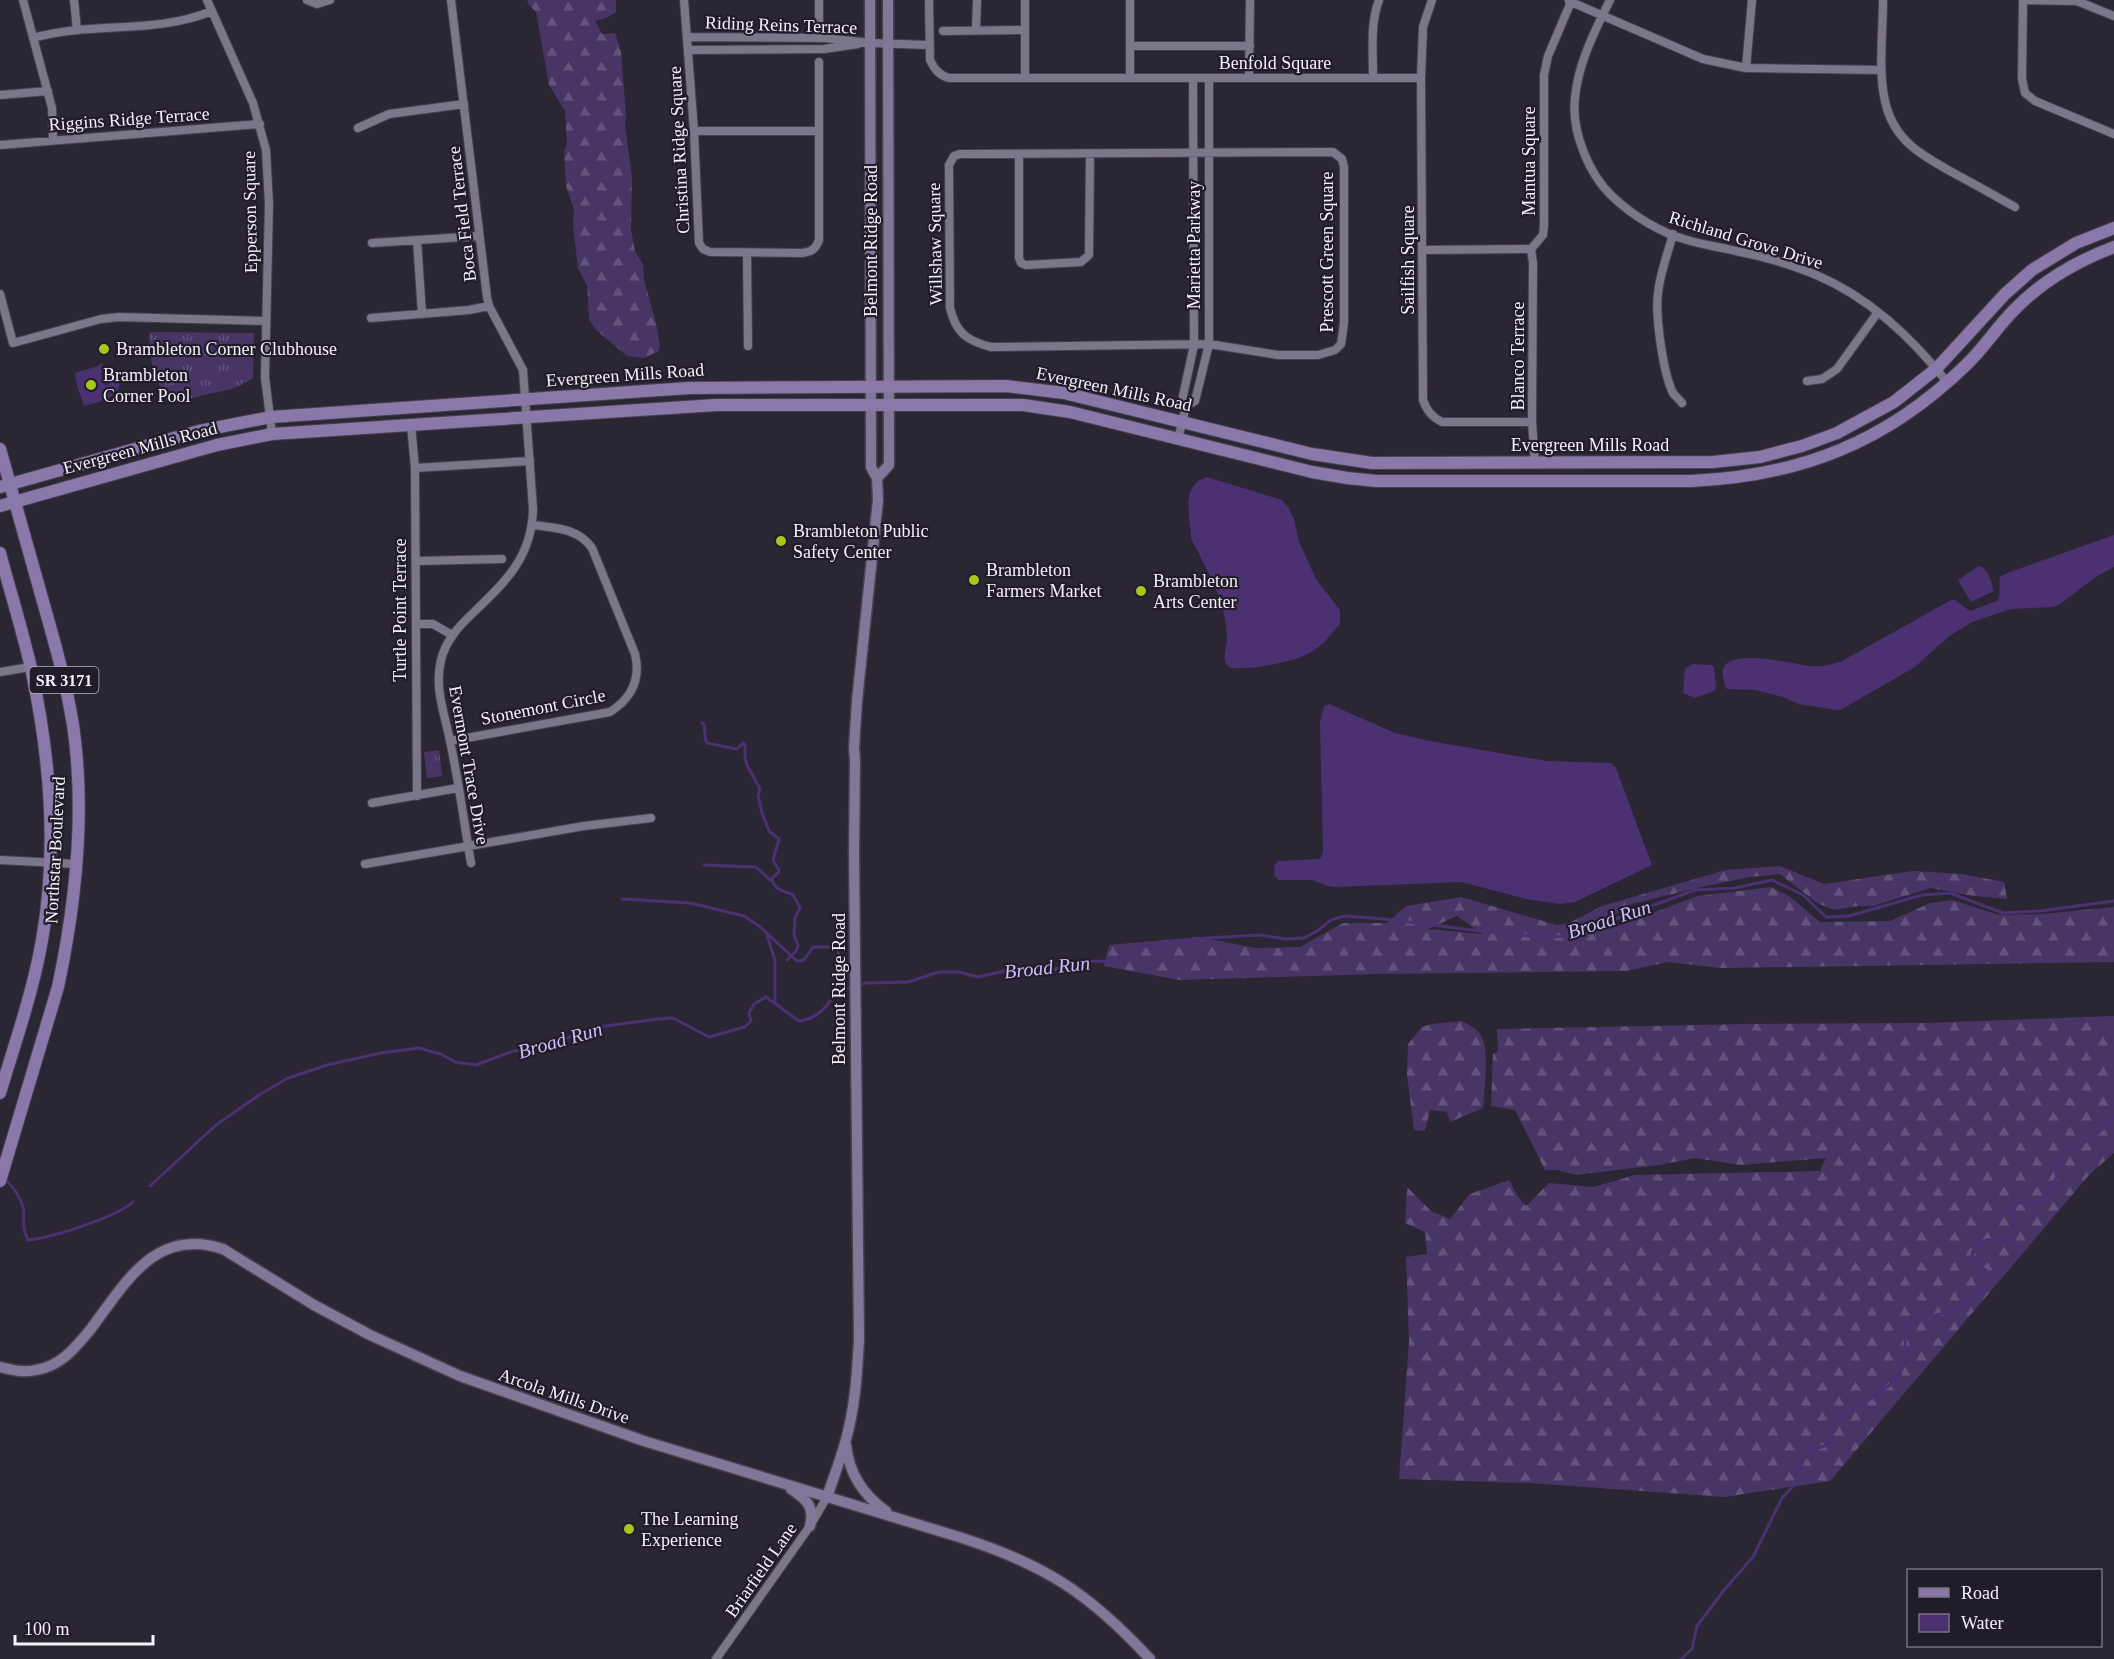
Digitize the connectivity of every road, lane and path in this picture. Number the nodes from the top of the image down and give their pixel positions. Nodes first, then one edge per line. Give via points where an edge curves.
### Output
1 (22, 0) edge
2 (74, 0) edge
3 (207, 0) edge
4 (307, 0) edge
5 (330, 0) edge
6 (451, 0) edge
7 (684, 0) edge
8 (819, 0) edge
9 (870, 0) edge
10 (888, 0) edge
11 (929, 0) edge
12 (976, 0) edge
13 (1025, 0) edge
14 (1130, 0) edge
15 (1251, 0) edge
16 (1379, 0) edge
17 (1432, 0) edge
18 (1610, 0) edge
19 (1752, 0) edge
20 (1883, 0) edge
21 (2023, 0) edge
22 (1569, 1) edge
23 (212, 11) junction
24 (1603, 16) junction
25 (2114, 16) edge
26 (819, 22) dead end
27 (76, 30) junction
28 (976, 30) junction
29 (1025, 30) junction
30 (943, 31) dead end
31 (688, 37) junction
32 (33, 38) junction
33 (870, 43) junction
34 (888, 43) junction
35 (929, 45) junction
36 (1130, 46) junction
37 (1250, 46) junction
38 (688, 50) junction
39 (819, 62) dead end
40 (1746, 68) junction
41 (1881, 70) junction
42 (1373, 77) junction
43 (1025, 78) junction
44 (1130, 78) junction
45 (1193, 78) junction
46 (1209, 78) junction
47 (1250, 78) junction
48 (1421, 78) junction
49 (48, 91) junction
50 (0, 95) edge
51 (464, 104) junction
52 (260, 124) junction
53 (358, 128) dead end
54 (694, 131) junction
55 (819, 131) junction
56 (2114, 134) edge
57 (53, 140) junction
58 (0, 145) edge
59 (1194, 153) junction
60 (1209, 153) junction
61 (1019, 154) junction
62 (1090, 154) junction
63 (2015, 207) dead end
64 (2114, 228) edge
65 (1673, 234) junction
66 (479, 236) junction
67 (417, 240) junction
68 (372, 243) dead end
69 (2114, 247) edge
70 (1531, 249) junction
71 (1423, 250) junction
72 (747, 253) junction
73 (0, 294) edge
74 (489, 306) junction
75 (1878, 312) junction
76 (422, 314) junction
77 (371, 318) dead end
78 (265, 321) junction
79 (1209, 344) junction
80 (1194, 345) junction
81 (748, 346) dead end
82 (1936, 369) junction
83 (1807, 381) dead end
84 (1947, 382) junction
85 (870, 387) junction
86 (888, 387) junction
87 (525, 400) junction
88 (1682, 403) dead end
89 (871, 404) junction
90 (888, 404) junction
91 (1186, 406) junction
92 (271, 417) junction
93 (526, 417) junction
94 (1182, 422) junction
95 (1532, 422) junction
96 (411, 425) junction
97 (272, 434) junction
98 (1178, 439) junction
99 (0, 449) edge
100 (530, 461) junction
101 (1535, 464) junction
102 (415, 468) junction
103 (877, 478) junction
104 (5, 486) edge
105 (15, 502) junction
106 (0, 506) edge
107 (533, 525) junction
108 (0, 554) edge
109 (502, 559) dead end
110 (416, 561) junction
111 (416, 624) junction
112 (452, 635) junction
113 (30, 667) junction
114 (0, 672) edge
115 (450, 741) junction
116 (459, 788) junction
117 (417, 796) junction
118 (372, 803) dead end
119 (651, 818) dead end
120 (468, 845) junction
121 (0, 860) edge
122 (471, 863) dead end
123 (50, 864) junction
124 (76, 864) junction
125 (365, 864) dead end
126 (0, 1094) edge
127 (0, 1180) edge
128 (0, 1367) edge
129 (845, 1443) junction
130 (783, 1483) junction
131 (827, 1497) junction
132 (891, 1515) junction
133 (810, 1526) junction
134 (717, 1659) edge
135 (1150, 1659) edge

1 - 32 street
2 - 27 street
3 - 23 street, Epperson Square
4 - 5 street via 317,4
6 - 51 street, Boca Field Terrace
7 - 31 street, Christina Ridge Square
8 - 26 street
9 - 33 street, Belmont Ridge Road
10 - 34 street, Belmont Ridge Road
11 - 35 street, Benfold Square
12 - 28 street
13 - 29 street
14 - 36 street
15 - 37 street
16 - 42 street via 1373,27
17 - 48 street, Sailfish Square via 1423,27
18 - 24 street, Richland Grove Drive
19 - 40 street
20 - 41 street
21 - 25 street via 2076,1
21 - 56 street via 2025,93 2035,101
22 - 24 street
22 - 70 street, Mantua Square via 1546,65 1544,225 1543,235
23 - 27 street via 173,24
23 - 52 street, Epperson Square
24 - 40 street via 1703,59
24 - 65 street, Richland Grove Drive via 1583,60 1574,100 1584,150 1594,173 1612,196
27 - 32 street
28 - 29 street
28 - 30 street
29 - 43 street
31 - 33 street, Riding Reins Terrace via 825,38
31 - 38 street, Christina Ridge Square
32 - 49 street
33 - 34 street
33 - 38 street, Riding Reins Terrace via 824,48
33 - 85 street, Belmont Ridge Road
34 - 35 street
34 - 86 street, Belmont Ridge Road
35 - 43 street, Benfold Square via 930,60 941,75
36 - 37 street
36 - 44 street
37 - 47 street
38 - 54 street, Christina Ridge Square
39 - 55 street, Christina Ridge Square
40 - 41 street
41 - 63 street via 1888,115 1903,139 1918,153
42 - 47 street, Benfold Square
42 - 48 street, Benfold Square
43 - 44 street, Benfold Square
44 - 45 street, Benfold Square
45 - 46 street, Benfold Square
45 - 59 street, Marietta Parkway
46 - 47 street, Benfold Square
46 - 60 street, Marietta Parkway
48 - 71 street, Sailfish Square
49 - 50 street
49 - 57 street
51 - 53 street via 389,114
51 - 66 street, Boca Field Terrace
52 - 57 street, Riggins Ridge Terrace
52 - 78 street, Epperson Square via 269,170
54 - 55 street
54 - 72 street, Christina Ridge Square via 699,243 710,252
55 - 72 street, Christina Ridge Square via 818,246 808,253
57 - 58 street, Riggins Ridge Terrace
59 - 60 street, Willshaw Square
59 - 62 street, Willshaw Square
59 - 80 street, Marietta Parkway
60 - 79 street, Marietta Parkway
60 - 79 street, Prescott Green Square via 1334,152 1344,167 1341,344 1328,353 1278,355
61 - 62 street, Willshaw Square
61 - 62 street via 1019,258 1026,265 1080,262 1089,255
61 - 80 street, Willshaw Square via 960,154 951,161 950,308 962,334 991,347
64 - 82 main road, Evergreen Mills Road via 2076,243 2032,270
65 - 75 street, Richland Grove Drive via 1815,275
65 - 88 street via 1658,292 1658,317 1673,393
66 - 67 street
66 - 74 street, Boca Field Terrace
67 - 68 street
67 - 76 street
69 - 84 main road, Evergreen Mills Road via 2071,266 2031,294
70 - 71 street
70 - 95 street, Blanco Terrace
71 - 95 street, Sailfish Square via 1426,410 1442,422
72 - 81 street
73 - 78 street via 13,343 119,317
74 - 76 street
74 - 87 street, Boca Field Terrace via 523,370
75 - 82 street, Richland Grove Drive via 1908,336
75 - 83 street via 1837,369 1822,380
76 - 77 street
78 - 92 street, Epperson Square via 265,377
79 - 80 street, Willshaw Square
79 - 91 street, Marietta Parkway via 1195,401
80 - 91 street, Marietta Parkway via 1183,396
82 - 84 street, Richland Grove Drive
82 - 101 main road, Evergreen Mills Road via 1894,402 1851,426 1802,446 1760,457 1713,462
84 - 98 main road, Evergreen Mills Road via 1905,416 1855,444 1802,464 1738,478 1376,481 1312,472
85 - 86 main road, Evergreen Mills Road
85 - 87 main road, Evergreen Mills Road via 689,388
85 - 89 street, Belmont Ridge Road
86 - 90 street, Belmont Ridge Road
86 - 94 main road, Evergreen Mills Road via 1041,390
87 - 92 main road, Evergreen Mills Road
87 - 93 street, Boca Field Terrace
89 - 90 main road, Evergreen Mills Road
89 - 93 main road, Evergreen Mills Road via 716,405
89 - 103 street, Belmont Ridge Road via 871,467
90 - 98 main road, Evergreen Mills Road via 1023,405 1070,412
90 - 103 street, Belmont Ridge Road via 889,465
91 - 94 street, Marietta Parkway
92 - 97 street, Epperson Square
92 - 104 main road, Evergreen Mills Road via 200,431
93 - 96 main road, Evergreen Mills Road
93 - 100 street, Evermont Trace Drive
94 - 98 street, Marietta Parkway
94 - 101 main road, Evergreen Mills Road via 1339,459 1372,463
95 - 101 street, Blanco Terrace
96 - 97 main road, Evergreen Mills Road
96 - 102 street, Turtle Point Terrace
97 - 105 main road, Evergreen Mills Road via 217,445
99 - 104 main road, Northstar Boulevard / SR 3171
100 - 102 street
100 - 107 street, Evermont Trace Drive
102 - 110 street, Turtle Point Terrace
103 - 129 street, Belmont Ridge Road via 877,520 855,723 860,1318 856,1390
104 - 105 main road, Northstar Boulevard / SR 3171
105 - 106 main road, Evergreen Mills Road
105 - 124 main road, Northstar Boulevard / SR 3171 via 58,654 73,724 78,785
107 - 112 street, Evermont Trace Drive via 510,576
107 - 115 street, Stonemont Circle via 570,531 592,548 635,654 634,689 610,712
108 - 113 main road, Northstar Boulevard / SR 3171
109 - 110 street
110 - 111 street, Turtle Point Terrace
111 - 112 street via 433,624
111 - 117 street, Turtle Point Terrace
112 - 115 street, Evermont Trace Drive via 441,659 438,684
113 - 114 street
113 - 123 main road, Northstar Boulevard / SR 3171 via 46,768
115 - 116 street, Evermont Trace Drive
116 - 117 street
116 - 120 street, Evermont Trace Drive
117 - 118 street
119 - 120 street
120 - 122 street, Evermont Trace Drive
120 - 125 street
121 - 123 street
123 - 124 street
123 - 126 main road, Northstar Boulevard / SR 3171 via 37,966
124 - 127 main road, Northstar Boulevard / SR 3171 via 58,987
128 - 130 street, Arcola Mills Drive via 36,1371 68,1355 142,1265 171,1247 201,1243 223,1249 314,1305 460,1376 644,1441
129 - 131 street, Belmont Ridge Road
129 - 132 street via 861,1488
130 - 131 street, Arcola Mills Drive
130 - 133 street via 810,1505
131 - 132 street, Arcola Mills Drive
131 - 133 street, Briarfield Lane
132 - 135 street, Arcola Mills Drive via 995,1548 1038,1567 1090,1601
133 - 134 street, Briarfield Lane

